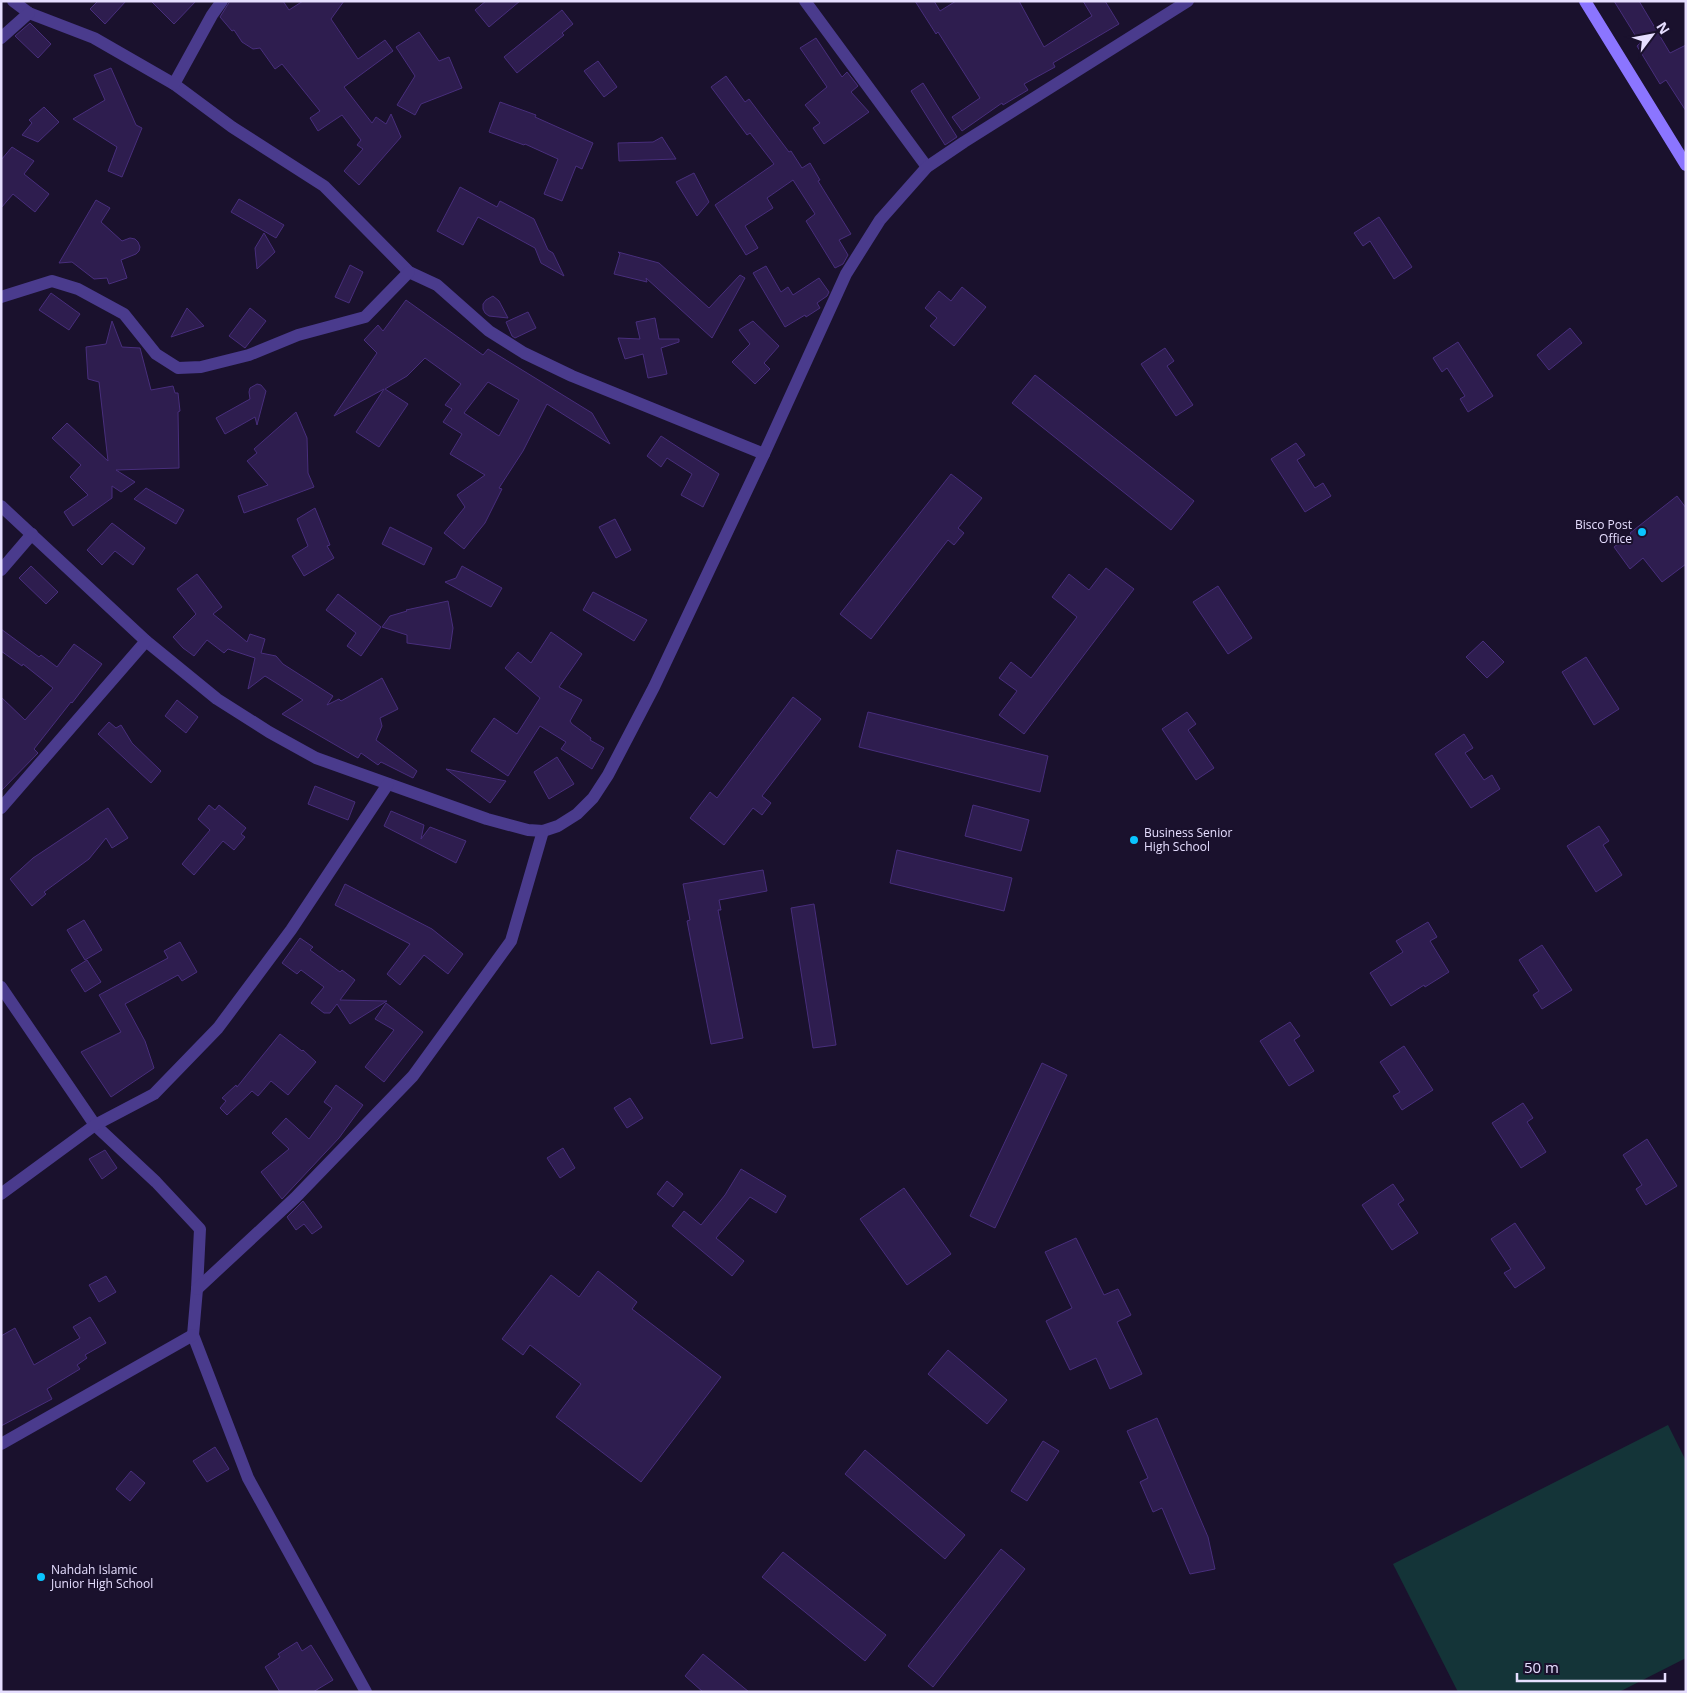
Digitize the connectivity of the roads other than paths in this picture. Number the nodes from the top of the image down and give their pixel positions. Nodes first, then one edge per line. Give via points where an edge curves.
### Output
1 (13, 1) edge
2 (222, 1) edge
3 (805, 1) edge
4 (1188, 1) edge
5 (1584, 1) edge
6 (28, 13) junction
7 (1, 38) edge
8 (174, 84) junction
9 (1686, 165) edge
10 (927, 167) junction
11 (409, 272) junction
12 (1, 297) edge
13 (764, 454) junction
14 (1, 506) edge
15 (32, 534) junction
16 (1, 570) edge
17 (146, 641) junction
18 (388, 784) junction
19 (1, 808) edge
20 (543, 831) junction
21 (1, 987) edge
22 (95, 1125) junction
23 (1, 1194) edge
24 (197, 1289) junction
25 (193, 1335) junction
26 (1, 1444) edge
27 (366, 1692) edge

1 - 6 street
2 - 8 street
3 - 10 street
4 - 10 street
5 - 9 main road
6 - 7 street
6 - 8 street via 94,38
8 - 11 street via 232,127 324,186
10 - 13 street via 880,220 846,274
11 - 12 street via 365,316 201,367 178,368 156,354 124,314 78,289 52,281
11 - 13 street via 437,285 489,331 524,353 572,376
13 - 20 street via 654,687 608,775 593,798 577,814
14 - 15 street
15 - 16 street
15 - 17 street
17 - 18 street via 217,699 268,732 316,758
17 - 19 street
18 - 20 street via 487,819
18 - 22 street via 291,930 218,1028 154,1094
20 - 24 street via 510,941 414,1076 295,1198
21 - 22 street
22 - 23 street
22 - 24 street via 200,1229
24 - 25 street
25 - 26 street
25 - 27 street via 248,1478

